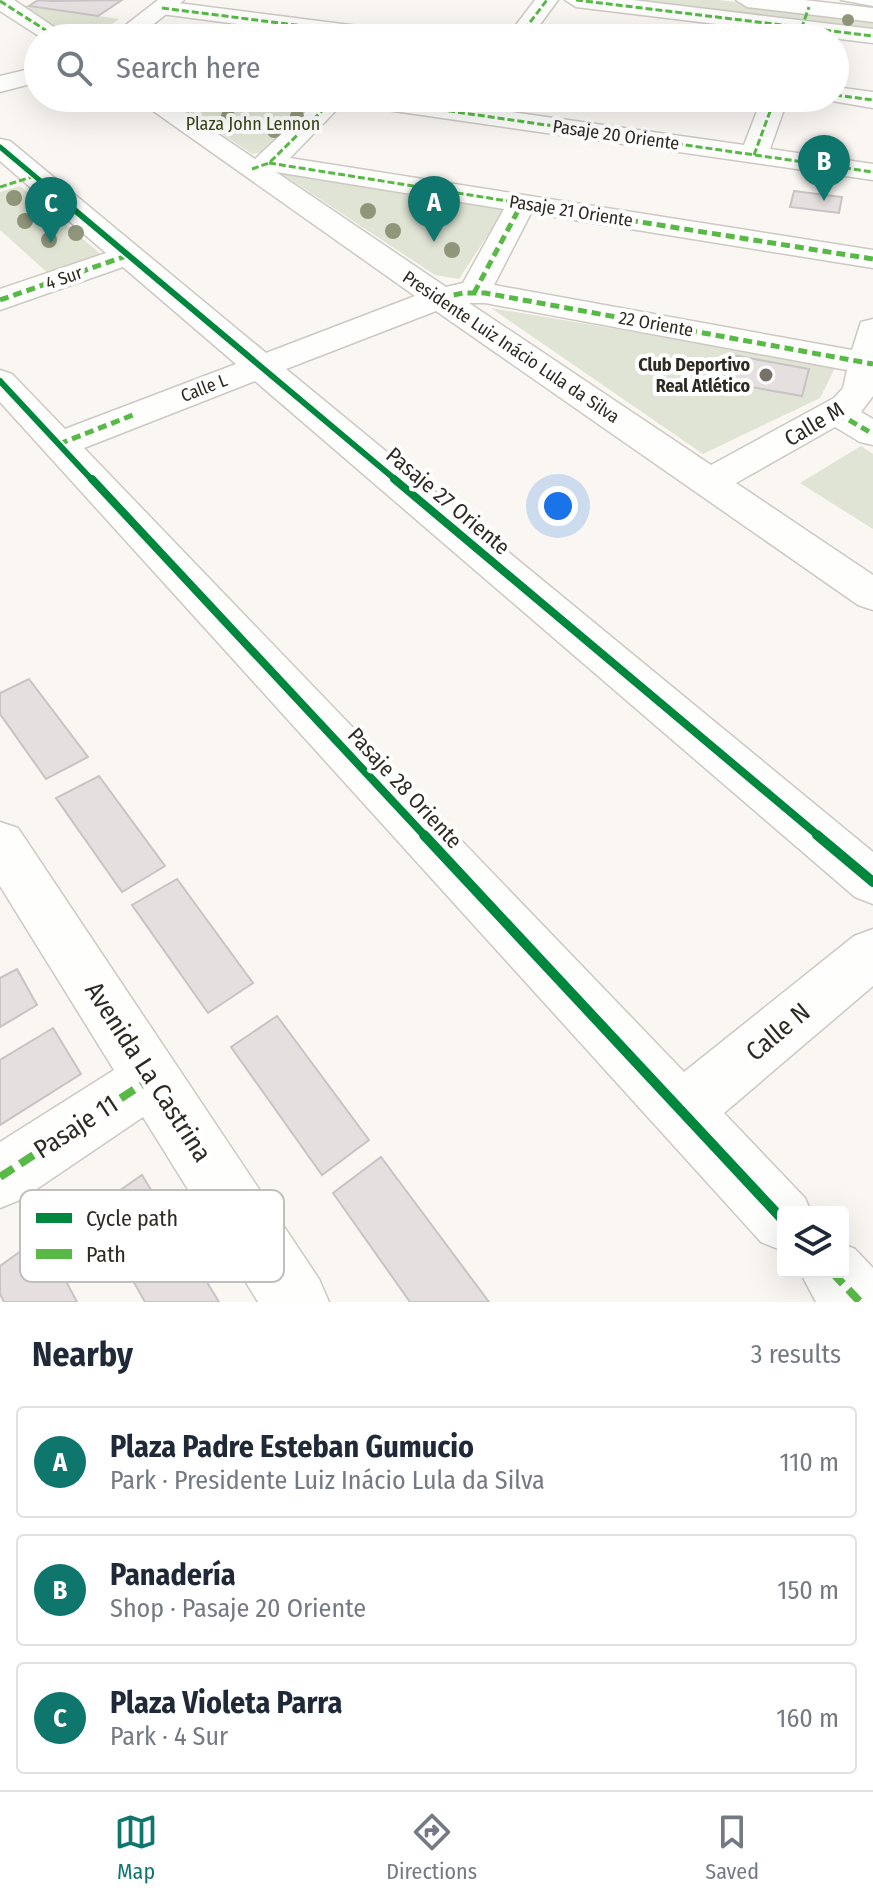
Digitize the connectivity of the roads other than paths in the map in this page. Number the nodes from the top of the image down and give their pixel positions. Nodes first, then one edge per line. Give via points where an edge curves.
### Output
1 (547, 0) edge
2 (576, 0) edge
3 (747, 0) edge
4 (847, 0) edge
5 (0, 1) edge
6 (873, 3) edge
7 (168, 4) edge
8 (873, 15) edge
9 (36, 24) edge
10 (140, 24) edge
11 (303, 24) edge
12 (529, 24) edge
13 (803, 24) edge
14 (849, 32) edge
15 (873, 36) edge
16 (24, 78) edge
17 (0, 84) edge
18 (849, 97) edge
19 (873, 100) edge
20 (171, 112) edge
21 (320, 112) edge
22 (505, 112) edge
23 (770, 112) edge
24 (0, 147) edge
25 (754, 155) junction
26 (260, 166) junction
27 (873, 172) edge
28 (17, 182) edge
29 (522, 203) junction
30 (129, 255) junction
31 (873, 259) edge
32 (474, 293) junction
33 (440, 298) junction
34 (0, 300) edge
35 (871, 352) edge
36 (261, 367) junction
37 (0, 381) edge
38 (837, 413) junction
39 (873, 434) edge
40 (59, 444) junction
41 (709, 482) junction
42 (873, 595) edge
43 (0, 843) edge
44 (873, 882) edge
45 (873, 953) edge
46 (152, 1078) junction
47 (682, 1111) junction
48 (0, 1177) edge
49 (224, 1190) edge
50 (777, 1214) edge
51 (838, 1278) edge
52 (283, 1282) edge
53 (296, 1302) edge
54 (860, 1302) edge

1 - 12 street
2 - 13 street
3 - 13 street
4 - 6 lane
5 - 9 street
7 - 10 street
7 - 11 street
8 - 13 street
14 - 15 street
16 - 17 street
18 - 19 street
20 - 26 street, Presidente Luiz Inácio Lula da Silva
21 - 26 street
22 - 25 street, Pasaje 20 Oriente
23 - 25 street
24 - 28 street, Pasaje 27 Oriente
25 - 27 street, Pasaje 20 Oriente
26 - 29 street, Pasaje 21 Oriente
26 - 33 street, Presidente Luiz Inácio Lula da Silva
28 - 30 street, Pasaje 27 Oriente
29 - 31 street, Pasaje 21 Oriente
29 - 32 street
30 - 34 street, 4 Sur
30 - 36 street, Pasaje 27 Oriente
32 - 33 street, 22 Oriente
32 - 35 street, 22 Oriente
33 - 36 street, Calle L
33 - 41 street, Presidente Luiz Inácio Lula da Silva
35 - 38 street, Calle M via 860,389
36 - 40 street, Calle L
36 - 44 street, Pasaje 27 Oriente
37 - 40 street, Pasaje 28 Oriente
38 - 39 street
38 - 41 street, Calle M
40 - 47 street, Pasaje 28 Oriente
41 - 42 street, Presidente Luiz Inácio Lula da Silva
43 - 46 street, Avenida La Castrina
45 - 47 street, Calle N
46 - 48 street, Pasaje 11
46 - 49 street, Avenida La Castrina
47 - 50 street, Pasaje 28 Oriente
51 - 54 street
52 - 53 street, Avenida La Castrina

